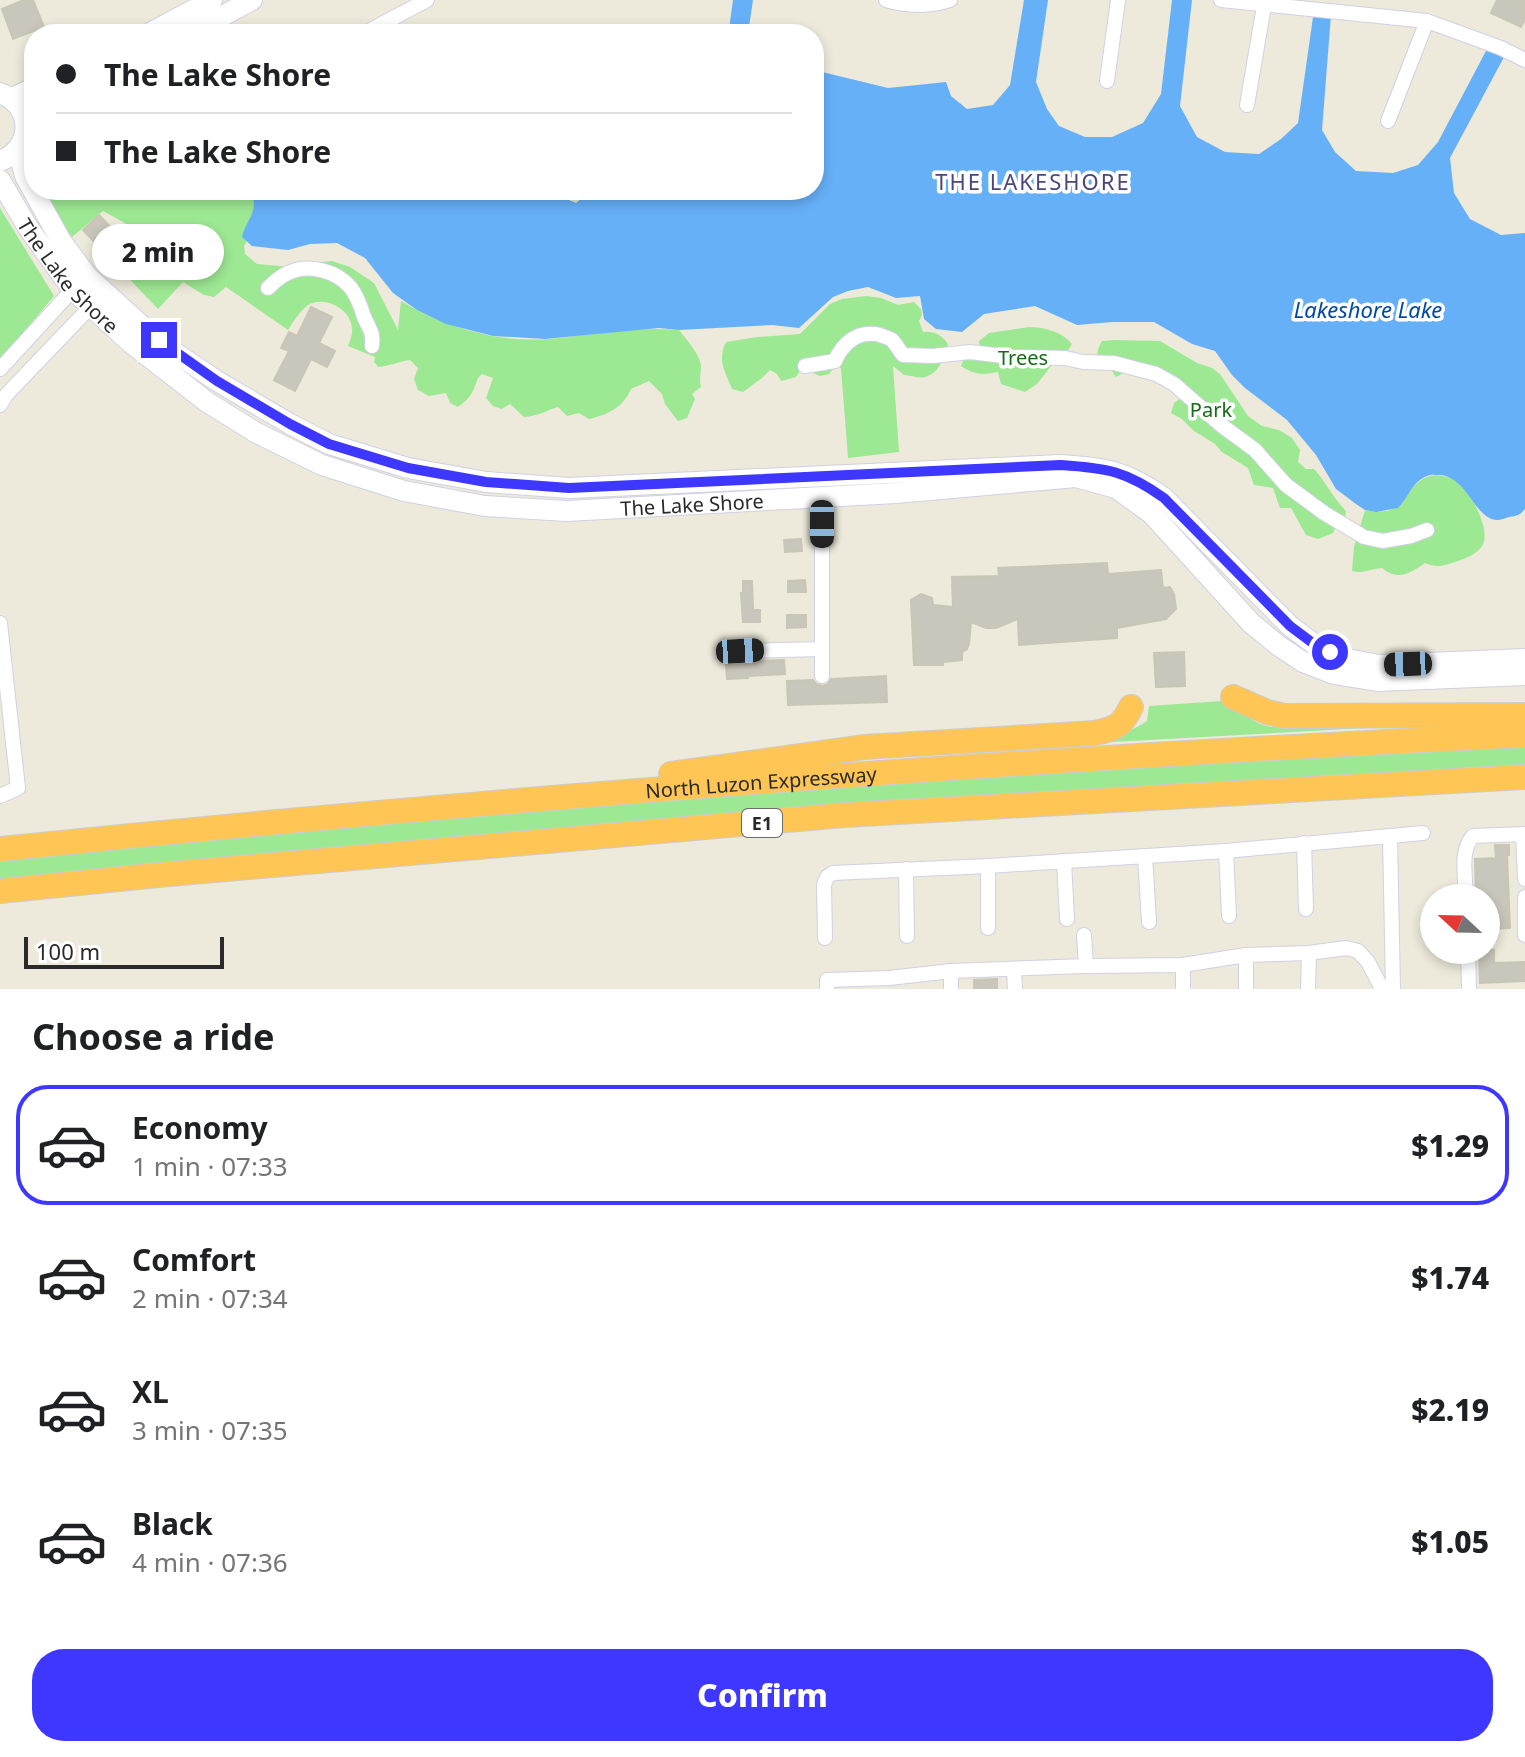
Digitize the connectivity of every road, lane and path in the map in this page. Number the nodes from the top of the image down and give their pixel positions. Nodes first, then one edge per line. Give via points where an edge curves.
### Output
1 (212, 0) edge
2 (252, 0) edge
3 (427, 0) edge
4 (886, 0) edge
5 (950, 0) edge
6 (1118, 0) edge
7 (1221, 0) edge
8 (904, 3) edge
9 (1264, 6) junction
10 (1427, 21) junction
11 (172, 24) edge
12 (208, 24) edge
13 (382, 24) edge
14 (1525, 60) edge
15 (1107, 81) dead end
16 (6, 96) edge
17 (1247, 105) dead end
18 (24, 112) edge
19 (1388, 121) dead end
20 (24, 138) edge
21 (9, 155) edge
22 (24, 175) edge
23 (0, 180) edge
24 (38, 200) edge
25 (80, 282) junction
26 (268, 288) dead end
27 (104, 304) junction
28 (372, 346) dead end
29 (805, 366) dead end
30 (0, 369) edge
31 (0, 405) edge
32 (266, 410) junction
33 (255, 432) junction
34 (881, 484) junction
35 (822, 497) junction
36 (1427, 530) dead end
37 (1212, 547) junction
38 (1196, 562) junction
39 (0, 623) edge
40 (821, 649) junction
41 (740, 651) dead end
42 (1525, 659) edge
43 (1525, 675) edge
44 (822, 676) dead end
45 (1233, 697) dead end
46 (1131, 707) dead end
47 (1525, 715) edge
48 (1525, 735) edge
49 (1525, 777) edge
50 (615, 794) junction
51 (0, 796) edge
52 (1423, 833) dead end
53 (1524, 834) edge
54 (1390, 837) junction
55 (1304, 843) junction
56 (0, 849) edge
57 (1226, 851) junction
58 (1145, 856) junction
59 (1064, 861) junction
60 (988, 866) junction
61 (906, 869) junction
62 (1525, 879) edge
63 (1466, 884) edge
64 (0, 891) edge
65 (1525, 897) edge
66 (1306, 909) dead end
67 (1229, 916) dead end
68 (1067, 919) dead end
69 (1149, 922) dead end
70 (988, 928) dead end
71 (1084, 935) dead end
72 (1525, 935) edge
73 (907, 936) dead end
74 (825, 938) dead end
75 (1309, 953) junction
76 (1246, 955) junction
77 (1468, 964) edge
78 (1183, 965) junction
79 (1086, 966) junction
80 (1014, 969) junction
81 (951, 971) junction
82 (889, 983) edge
83 (827, 989) edge
84 (951, 989) edge
85 (1015, 989) edge
86 (1183, 989) edge
87 (1246, 989) edge
88 (1308, 989) edge
89 (1382, 989) edge
90 (1393, 989) edge
91 (1469, 989) edge

1 - 11 street
2 - 12 street
3 - 13 street
4 - 8 street
5 - 8 street
6 - 15 street
7 - 9 street
9 - 10 street
9 - 17 street
10 - 14 street
10 - 19 street
16 - 18 street
20 - 21 street
21 - 22 street, The Lake Shore
23 - 25 street, The Lake Shore via 27,226
24 - 25 street, The Lake Shore
25 - 27 street, The Lake Shore
25 - 30 street
26 - 28 street via 297,270 333,274 356,296 372,330
27 - 31 street
27 - 32 street, The Lake Shore
27 - 33 street, The Lake Shore via 131,343
29 - 36 street via 835,361 846,344 864,333 893,340 903,355 970,352 1135,368 1174,384 1255,450 1286,485 1364,537 1383,541
32 - 33 street
32 - 34 street, The Lake Shore via 329,444 408,468 486,482 569,488
33 - 35 street, The Lake Shore via 322,465 404,491 485,506 567,511
34 - 35 street, The Lake Shore
34 - 37 street, The Lake Shore via 1061,465 1118,472 1164,498
34 - 38 street, The Lake Shore via 1076,477 1116,488 1134,500
35 - 40 street
37 - 38 street
37 - 42 street, The Lake Shore via 1290,626 1347,659 1379,665
38 - 43 street, The Lake Shore via 1279,646 1334,674 1377,681
39 - 51 street via 18,788
40 - 41 street
40 - 44 street
45 - 47 highway via 1284,716
46 - 50 highway via 1117,727 1095,733 854,749 669,775
48 - 50 highway, North Luzon Expressway / E1 via 1029,763
49 - 64 highway, North Luzon Expressway / E1 via 845,815
50 - 56 highway, North Luzon Expressway / E1
52 - 54 street
53 - 62 street
53 - 63 street via 1473,836 1466,843
54 - 55 street
54 - 90 street
55 - 57 street
55 - 66 street
57 - 58 street
57 - 67 street
58 - 59 street
58 - 69 street
59 - 60 street
59 - 68 street
60 - 61 street
60 - 70 street
61 - 73 street
61 - 74 street via 827,877
65 - 72 street
71 - 79 street
75 - 76 street
75 - 88 street
75 - 89 street via 1358,951
76 - 78 street
76 - 87 street
77 - 91 street
78 - 79 street
78 - 86 street
79 - 80 street
80 - 81 street
80 - 85 street
81 - 82 street
81 - 84 street
82 - 83 street via 827,980

